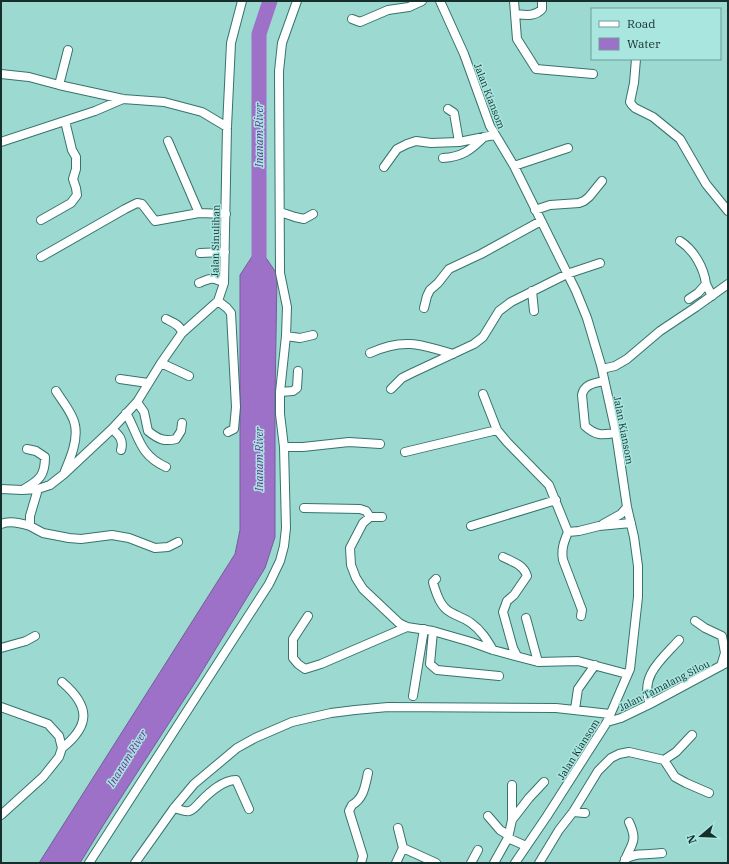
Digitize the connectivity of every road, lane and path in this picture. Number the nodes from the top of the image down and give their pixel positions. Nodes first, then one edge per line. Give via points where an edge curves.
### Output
1 (242, 1) edge
2 (296, 1) edge
3 (422, 1) edge
4 (440, 1) edge
5 (514, 1) edge
6 (542, 1) edge
7 (515, 14) junction
8 (352, 19) dead end
9 (68, 50) dead end
10 (636, 60) edge
11 (1, 74) edge
12 (593, 74) dead end
13 (58, 85) junction
14 (123, 99) junction
15 (448, 110) dead end
16 (64, 121) junction
17 (227, 127) junction
18 (494, 136) junction
19 (484, 137) junction
20 (1, 142) edge
21 (168, 142) dead end
22 (459, 142) junction
23 (568, 148) dead end
24 (443, 158) dead end
25 (514, 166) junction
26 (384, 167) dead end
27 (602, 181) dead end
28 (535, 210) junction
29 (728, 211) edge
30 (280, 212) junction
31 (199, 213) junction
32 (226, 214) junction
33 (313, 214) dead end
34 (41, 220) dead end
35 (541, 221) junction
36 (680, 242) dead end
37 (225, 252) junction
38 (200, 254) dead end
39 (41, 257) dead end
40 (600, 263) dead end
41 (567, 274) junction
42 (199, 283) dead end
43 (224, 283) junction
44 (706, 284) junction
45 (728, 284) edge
46 (532, 291) junction
47 (712, 296) junction
48 (689, 299) dead end
49 (218, 301) junction
50 (424, 308) dead end
51 (534, 311) dead end
52 (166, 319) dead end
53 (182, 333) junction
54 (313, 335) dead end
55 (286, 336) junction
56 (370, 353) dead end
57 (453, 354) junction
58 (161, 363) junction
59 (602, 369) junction
60 (298, 370) dead end
61 (189, 376) dead end
62 (120, 379) dead end
63 (604, 381) junction
64 (148, 384) junction
65 (391, 389) dead end
66 (56, 391) dead end
67 (280, 392) junction
68 (483, 394) dead end
69 (137, 402) junction
70 (126, 414) junction
71 (182, 423) dead end
72 (112, 429) junction
73 (497, 430) junction
74 (228, 432) dead end
75 (616, 433) junction
76 (380, 444) dead end
77 (284, 447) junction
78 (27, 450) dead end
79 (121, 450) dead end
80 (405, 452) dead end
81 (166, 467) dead end
82 (64, 474) junction
83 (1, 489) edge
84 (38, 489) junction
85 (22, 490) junction
86 (556, 500) junction
87 (627, 507) junction
88 (304, 508) dead end
89 (370, 517) junction
90 (382, 517) dead end
91 (631, 522) junction
92 (1, 524) edge
93 (30, 526) junction
94 (470, 526) dead end
95 (599, 526) junction
96 (568, 532) junction
97 (178, 542) dead end
98 (503, 557) dead end
99 (436, 580) dead end
100 (308, 616) dead end
101 (580, 616) dead end
102 (526, 618) dead end
103 (696, 620) dead end
104 (407, 626) junction
105 (424, 629) junction
106 (433, 631) junction
107 (35, 636) dead end
108 (678, 640) dead end
109 (1, 648) edge
110 (493, 650) junction
111 (517, 656) junction
112 (538, 662) junction
113 (725, 664) edge
114 (595, 665) junction
115 (628, 674) junction
116 (499, 676) dead end
117 (62, 682) dead end
118 (413, 696) dead end
119 (650, 704) junction
120 (1, 707) edge
121 (575, 709) junction
122 (610, 714) junction
123 (607, 722) junction
124 (692, 735) dead end
125 (62, 748) junction
126 (664, 760) junction
127 (368, 773) dead end
128 (544, 782) dead end
129 (512, 785) dead end
130 (709, 793) dead end
131 (174, 808) junction
132 (249, 809) dead end
133 (574, 812) junction
134 (585, 813) dead end
135 (1, 815) edge
136 (488, 816) dead end
137 (512, 820) junction
138 (629, 822) dead end
139 (398, 828) dead end
140 (508, 836) junction
141 (526, 846) junction
142 (403, 848) junction
143 (478, 850) dead end
144 (662, 853) dead end
145 (625, 861) edge
146 (89, 863) edge
147 (135, 863) edge
148 (361, 863) edge
149 (396, 863) edge
150 (436, 863) edge
151 (471, 863) edge
152 (494, 863) edge
153 (514, 863) edge
154 (539, 863) edge

1 - 17 street, Jalan Sinulihan via 231,43
2 - 30 street via 282,42 279,71
3 - 8 street via 409,7 388,10 360,22
4 - 18 street, Jalan Kiansom via 464,54
5 - 7 street
6 - 7 street via 542,9 538,13
7 - 12 street via 517,39 536,69
9 - 13 street
10 - 29 street via 630,102 653,116 680,139 706,184
11 - 13 street via 28,77
13 - 14 street
14 - 16 street
14 - 17 street via 164,102 202,112
15 - 22 street via 454,113
16 - 20 street
16 - 34 street via 76,157 73,179 77,195 71,203
17 - 32 street, Jalan Sinulihan
18 - 19 street
18 - 25 street, Jalan Kiansom
19 - 22 street
19 - 24 street via 472,150
21 - 31 street
22 - 26 street via 407,144 396,150
23 - 25 street
25 - 28 street, Jalan Kiansom
27 - 28 street via 584,201 550,205
28 - 35 street, Jalan Kiansom
30 - 33 street via 304,219
30 - 55 street via 280,273 287,307
31 - 32 street
31 - 39 street via 155,221 142,204 137,203
32 - 37 street, Jalan Sinulihan
35 - 41 street, Jalan Kiansom
35 - 50 street via 449,269 430,290
36 - 44 street via 700,263
37 - 38 street
37 - 43 street, Jalan Sinulihan
40 - 41 street
41 - 46 street
41 - 59 street, Jalan Kiansom via 587,318
42 - 43 street via 215,278
43 - 49 street, Jalan Sinulihan
44 - 47 street
44 - 48 street
45 - 47 street
46 - 51 street
46 - 57 street via 499,311 483,337
47 - 59 street via 660,331 627,359
49 - 53 street, Jalan Sinulihan
49 - 74 street via 230,313 236,407 234,429
52 - 53 street via 182,329
53 - 58 street, Jalan Sinulihan
54 - 55 street via 300,338
55 - 67 street
56 - 57 street via 393,344 406,344 427,346
57 - 65 street via 402,378
58 - 61 street
58 - 64 street, Jalan Sinulihan
59 - 63 street, Jalan Kiansom
60 - 67 street via 294,391
62 - 64 street
63 - 75 street, Jalan Kiansom
63 - 75 street via 588,385 583,390 586,426 598,435
64 - 69 street, Jalan Sinulihan
66 - 82 street via 75,424 73,451
67 - 77 street
68 - 73 street
69 - 70 street, Jalan Sinulihan
69 - 71 street via 144,412 148,431 153,435 167,441 176,439
70 - 72 street, Jalan Sinulihan
70 - 81 street via 148,456
72 - 79 street via 120,436
72 - 82 street, Jalan Sinulihan
73 - 80 street
73 - 86 street via 549,485
75 - 87 street, Jalan Kiansom
76 - 77 street via 350,442
77 - 146 street via 286,528 280,561 269,584
78 - 85 street via 45,456 45,469 38,481
82 - 84 street, Jalan Sinulihan via 50,485
83 - 85 street, Jalan Sinulihan
84 - 85 street, Jalan Sinulihan
84 - 93 street via 30,516
86 - 94 street
86 - 96 street
87 - 91 street, Jalan Kiansom
87 - 95 street via 613,519
88 - 89 street via 360,509 366,511
89 - 90 street
89 - 104 street via 363,523 350,548 351,565 363,589 399,623
91 - 95 street
91 - 115 street, Jalan Kiansom via 638,566 638,597
92 - 93 street via 20,522
93 - 97 street via 43,533 69,538 112,535 129,538 155,548 168,547
95 - 96 street
96 - 101 street via 562,547 563,560 582,610
98 - 111 street via 519,564 527,576 507,601 503,612
99 - 110 street via 433,586 440,604 445,610 472,624
100 - 104 street via 293,639 293,658 305,669
102 - 112 street
103 - 113 street via 705,628 722,636
104 - 105 street
105 - 106 street
105 - 118 street
106 - 110 street
106 - 116 street via 430,664 437,670
107 - 109 street
108 - 119 street via 662,656 649,680 646,696
110 - 111 street
111 - 112 street
112 - 114 street via 578,660
113 - 119 street, Jalan Tamalang Silou
114 - 115 street
114 - 121 street via 578,689
115 - 122 street, Jalan Kiansom
117 - 125 street via 84,710 83,723 77,734
119 - 123 street, Jalan Tamalang Silou
120 - 125 street via 48,724 59,736
121 - 122 street
121 - 131 street via 388,707 311,718 277,728 237,748 194,784
122 - 123 street, Jalan Kiansom
123 - 141 street, Jalan Kiansom
124 - 126 street via 676,752
125 - 135 street via 59,757 43,777
126 - 130 street via 675,777
126 - 133 street via 629,752 611,758 598,771
127 - 148 street via 362,796 358,802 352,804 349,812 363,856
128 - 137 street
129 - 137 street
131 - 132 street via 192,811 223,783 236,780
131 - 147 street
133 - 134 street
133 - 154 street via 559,830
136 - 140 street
137 - 140 street
138 - 145 street via 635,839
139 - 142 street
140 - 141 street
140 - 152 street
141 - 153 street, Jalan Kiansom
142 - 149 street
142 - 150 street
143 - 151 street
144 - 145 street via 631,855

